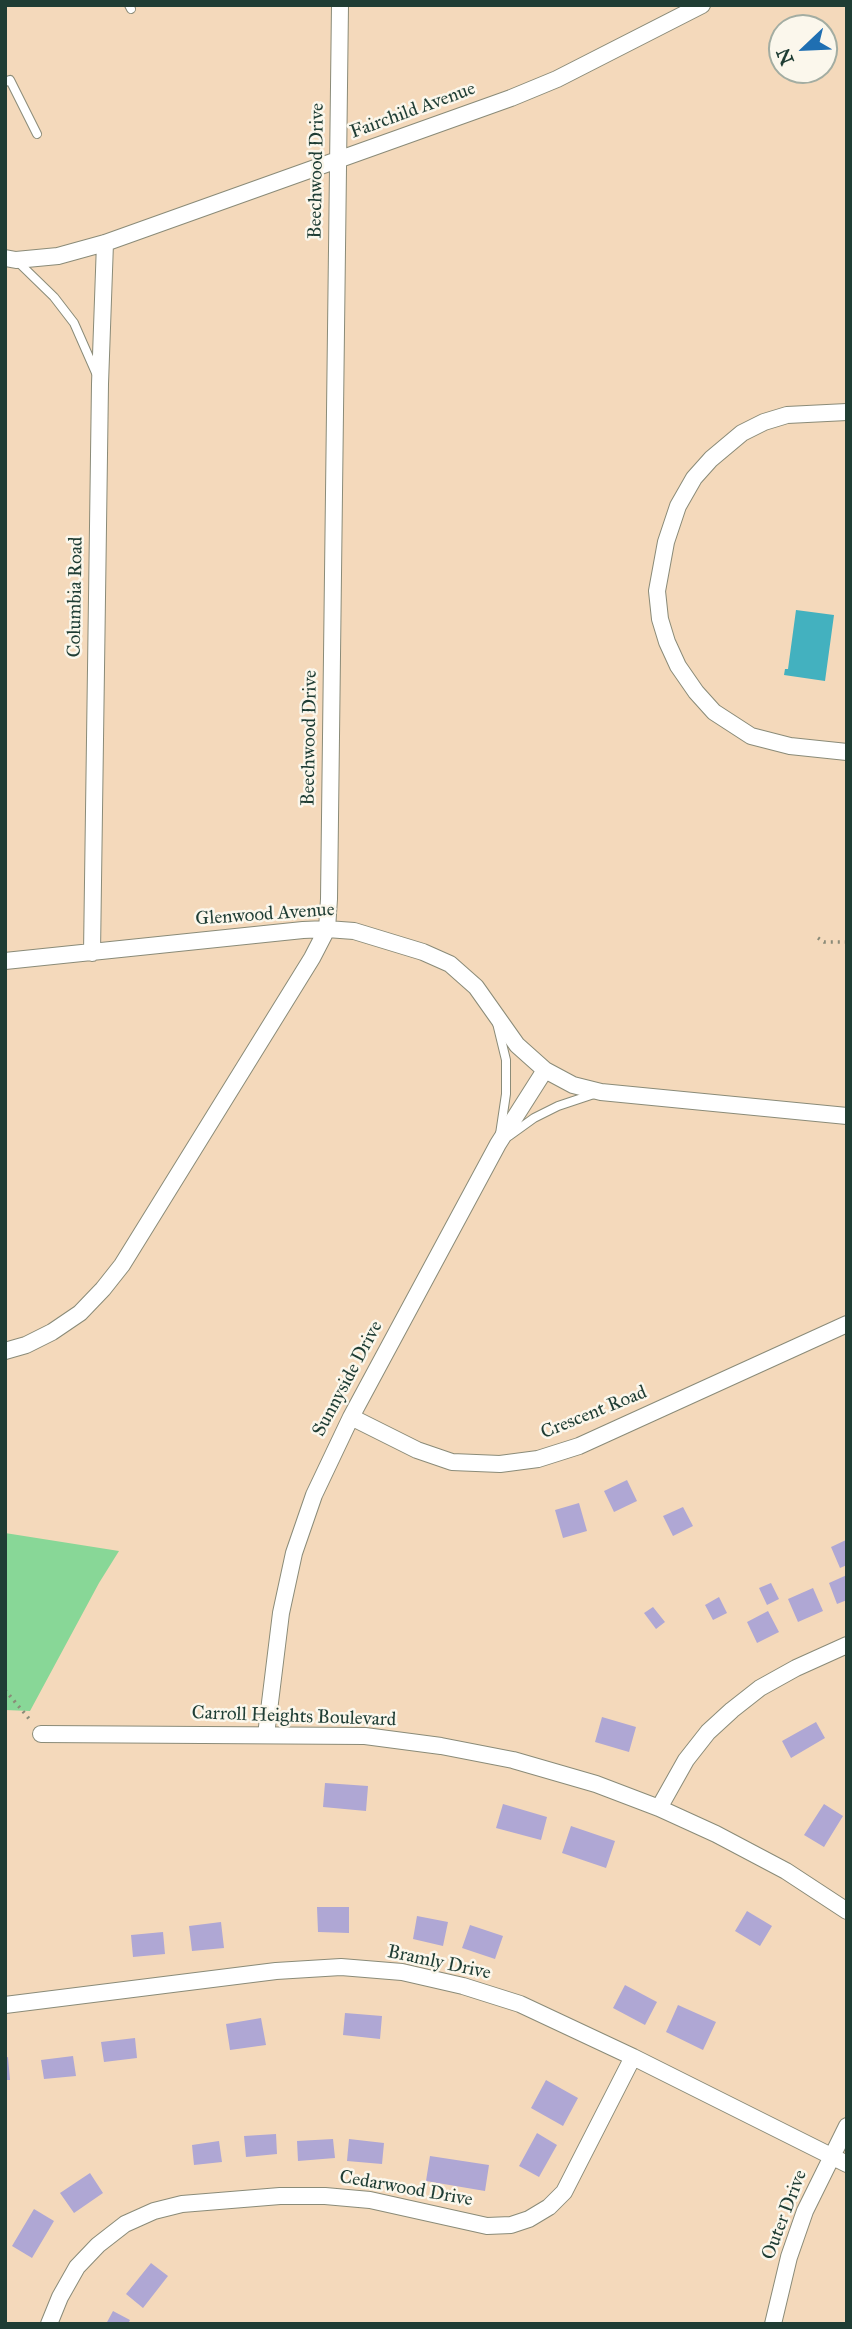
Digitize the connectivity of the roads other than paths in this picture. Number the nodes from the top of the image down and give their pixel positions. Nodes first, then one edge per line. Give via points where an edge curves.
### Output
1 (340, 5) edge
2 (702, 5) edge
3 (5, 82) edge
4 (37, 134) dead end
5 (338, 160) junction
6 (105, 243) junction
7 (11, 259) edge
8 (100, 384) junction
9 (847, 412) edge
10 (847, 752) edge
11 (327, 929) junction
12 (92, 953) junction
13 (5, 961) edge
14 (494, 1011) junction
15 (545, 1070) junction
16 (601, 1092) junction
17 (847, 1115) edge
18 (498, 1144) junction
19 (847, 1324) edge
20 (5, 1351) edge
21 (351, 1417) junction
22 (847, 1645) edge
23 (40, 1734) road end
24 (266, 1735) junction
25 (659, 1808) junction
26 (847, 1911) edge
27 (5, 2005) edge
28 (633, 2057) junction
29 (847, 2126) edge
30 (831, 2156) junction
31 (847, 2164) edge
32 (49, 2324) edge
33 (773, 2324) edge

1 - 5 street, Beechwood Drive
2 - 5 street, Fairchild Avenue via 557,79
3 - 4 lane via 10,80
5 - 6 street, Fairchild Avenue
5 - 11 street, Beechwood Drive
6 - 7 street, Fairchild Avenue via 58,256
6 - 8 street, Columbia Road
7 - 8 lane via 54,297 74,323
8 - 12 street, Columbia Road
9 - 10 street via 798,414 764,422 742,433 711,459 678,506 657,591 660,619 678,666 714,712 751,736
11 - 12 street, Glenwood Avenue
11 - 14 street, Glenwood Avenue via 354,931 450,964 476,986
11 - 20 street, Beechwood Drive via 122,1265 80,1313 52,1332
12 - 13 street, Glenwood Avenue
14 - 15 street, Glenwood Avenue via 517,1045
14 - 18 lane via 506,1060
15 - 16 street, Glenwood Avenue via 573,1085
15 - 18 street, Sunnyside Drive
16 - 17 street, Glenwood Avenue
16 - 18 lane via 534,1118
18 - 21 street, Sunnyside Drive
19 - 21 street, Crescent Road via 579,1446 538,1459 500,1464 452,1462
21 - 24 street, Sunnyside Drive via 314,1495 294,1553 281,1613
22 - 25 street via 772,1681 732,1710 686,1760
23 - 24 street, Carroll Heights Boulevard
24 - 25 street, Carroll Heights Boulevard via 365,1737 441,1746 537,1767
25 - 26 street, Carroll Heights Boulevard via 786,1871
27 - 28 street, Bramly Drive via 276,1971 341,1967 402,1972 520,2004
28 - 30 street, Bramly Drive
28 - 32 street, Cedarwood Drive via 564,2192 528,2219 487,2226 370,2200 325,2196 182,2204 125,2224 98,2245 78,2267
29 - 30 street, Outer Drive
30 - 31 street, Bramly Drive
30 - 33 street, Outer Drive via 789,2257

